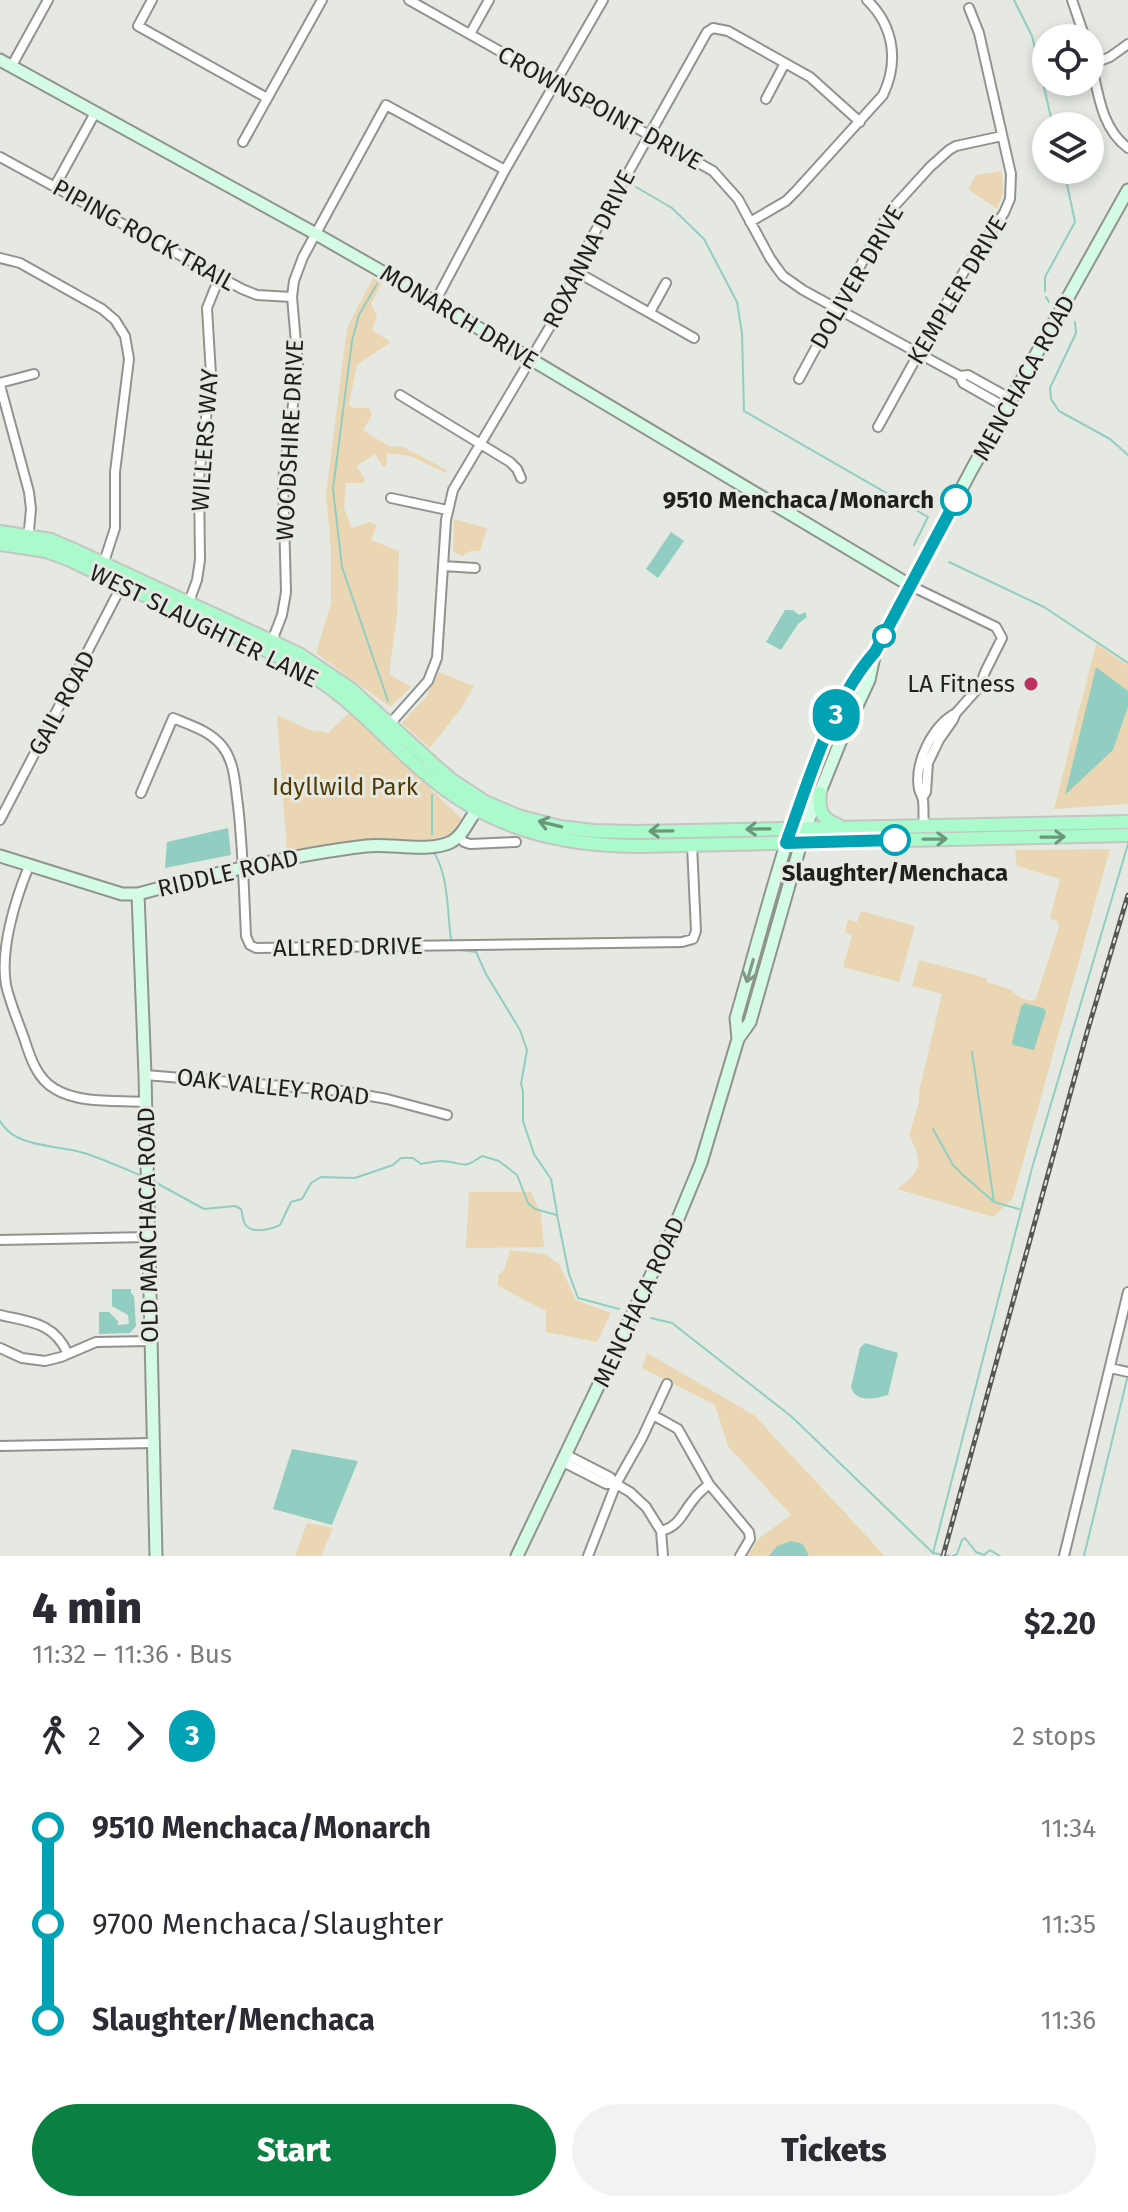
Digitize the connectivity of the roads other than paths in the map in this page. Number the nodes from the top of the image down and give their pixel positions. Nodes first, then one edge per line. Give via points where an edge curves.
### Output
1 (48, 0) edge
2 (152, 0) edge
3 (322, 0) edge
4 (409, 0) edge
5 (489, 0) edge
6 (603, 0) edge
7 (867, 0) edge
8 (1072, 0) edge
9 (969, 8) dead end
10 (1080, 24) edge
11 (470, 34) junction
12 (1128, 44) edge
13 (1104, 58) edge
14 (0, 60) edge
15 (785, 63) junction
16 (11, 67) junction
17 (555, 83) junction
18 (1100, 96) edge
19 (267, 98) junction
20 (766, 99) dead end
21 (95, 113) junction
22 (860, 122) junction
23 (649, 135) junction
24 (1002, 136) junction
25 (243, 142) dead end
26 (1128, 148) edge
27 (0, 157) edge
28 (505, 170) junction
29 (55, 186) junction
30 (1128, 190) edge
31 (750, 222) junction
32 (316, 234) junction
33 (0, 258) edge
34 (577, 272) junction
35 (219, 278) junction
36 (666, 283) dead end
37 (292, 297) junction
38 (435, 302) junction
39 (837, 308) junction
40 (650, 312) junction
41 (694, 338) dead end
42 (919, 353) junction
43 (530, 359) junction
44 (34, 374) dead end
45 (799, 379) dead end
46 (0, 384) edge
47 (400, 395) dead end
48 (1010, 404) junction
49 (878, 427) dead end
50 (480, 443) junction
51 (521, 478) dead end
52 (391, 498) dead end
53 (447, 510) junction
54 (0, 532) edge
55 (28, 541) junction
56 (0, 544) edge
57 (104, 562) junction
58 (443, 566) junction
59 (475, 568) dead end
60 (122, 585) junction
61 (911, 586) junction
62 (189, 602) junction
63 (270, 646) junction
64 (875, 652) junction
65 (386, 728) junction
66 (141, 793) dead end
67 (820, 793) junction
68 (481, 806) junction
69 (0, 820) edge
70 (1128, 822) edge
71 (924, 826) junction
72 (845, 827) junction
73 (791, 829) junction
74 (805, 829) junction
75 (1086, 829) junction
76 (635, 832) junction
77 (1128, 835) edge
78 (459, 836) junction
79 (516, 842) dead end
80 (801, 842) junction
81 (786, 843) junction
82 (692, 845) junction
83 (615, 846) junction
84 (0, 856) edge
85 (29, 866) junction
86 (244, 869) junction
87 (138, 894) junction
88 (738, 1039) junction
89 (145, 1075) junction
90 (145, 1102) junction
91 (447, 1115) dead end
92 (148, 1237) junction
93 (0, 1240) edge
94 (1128, 1292) edge
95 (0, 1315) edge
96 (150, 1341) junction
97 (0, 1348) edge
98 (68, 1354) junction
99 (1110, 1368) junction
100 (1128, 1372) edge
101 (667, 1384) dead end
102 (653, 1415) junction
103 (152, 1443) junction
104 (0, 1446) edge
105 (565, 1459) junction
106 (616, 1484) junction
107 (709, 1484) junction
108 (661, 1531) junction
109 (156, 1556) edge
110 (517, 1556) edge
111 (588, 1556) edge
112 (663, 1556) edge
113 (740, 1556) edge
114 (1064, 1556) edge

1 - 16 street
2 - 19 street via 138,26
3 - 19 street
4 - 11 street, CROWNSPOINT DRIVE
5 - 11 street
6 - 17 street
7 - 22 street via 888,31 893,64 883,95
8 - 10 street
9 - 24 street, KEMPLER DRIVE
11 - 17 street, CROWNSPOINT DRIVE
12 - 13 street
14 - 16 street, MONARCH DRIVE
15 - 20 street
15 - 22 street via 810,77
15 - 23 street, ROXANNA DRIVE via 728,31 710,30
16 - 21 street, MONARCH DRIVE
17 - 23 street, CROWNSPOINT DRIVE
17 - 28 street
18 - 26 street via 1106,122
19 - 25 street
21 - 29 street
21 - 32 street, MONARCH DRIVE
22 - 31 street via 786,201
23 - 31 street, CROWNSPOINT DRIVE via 713,171
23 - 34 street, ROXANNA DRIVE
24 - 39 street, DOLIVER DRIVE via 956,146 930,167 890,211
24 - 42 street, KEMPLER DRIVE via 1011,174 1010,199
27 - 29 street, PIPING ROCK TRAIL
28 - 32 street, WOODSHIRE DRIVE via 386,105
28 - 38 street
29 - 35 street, PIPING ROCK TRAIL
30 - 48 street, MENCHACA ROAD
31 - 39 street, CROWNSPOINT DRIVE via 783,276
32 - 37 street, WOODSHIRE DRIVE via 300,263
32 - 38 street, MONARCH DRIVE
33 - 57 street via 20,263 102,309 121,328 127,344 115,528
34 - 40 street
34 - 43 street, ROXANNA DRIVE
35 - 37 street, PIPING ROCK TRAIL via 257,295
35 - 62 street, WILLERS WAY via 207,314 211,375 199,478 200,560
36 - 40 street
37 - 63 street, WOODSHIRE DRIVE via 298,366 283,480 286,592
38 - 43 street, MONARCH DRIVE
39 - 42 street, CROWNSPOINT DRIVE
39 - 45 street, DOLIVER DRIVE
40 - 41 street
42 - 48 street, CROWNSPOINT DRIVE via 960,376 968,375
42 - 49 street, KEMPLER DRIVE
43 - 50 street, ROXANNA DRIVE
43 - 61 street, MONARCH DRIVE
44 - 46 street
46 - 55 street via 29,492
47 - 50 street
48 - 61 street, MENCHACA ROAD
50 - 51 street via 510,462
50 - 53 street, ROXANNA DRIVE
52 - 53 street
53 - 58 street, ROXANNA DRIVE
54 - 55 main road, WEST SLAUGHTER LANE
55 - 56 main road, WEST SLAUGHTER LANE
55 - 57 main road, WEST SLAUGHTER LANE via 51,540
55 - 60 main road, WEST SLAUGHTER LANE
57 - 62 main road, WEST SLAUGHTER LANE
58 - 59 street
58 - 65 street, ROXANNA DRIVE via 434,669
60 - 63 main road, WEST SLAUGHTER LANE
60 - 69 street, GAIL ROAD
61 - 64 street, MENCHACA ROAD
61 - 71 street via 996,627 1002,638 928,763
62 - 63 main road, WEST SLAUGHTER LANE
63 - 65 main road, WEST SLAUGHTER LANE via 325,670 351,689
64 - 67 street, MENCHACA ROAD via 869,680
64 - 73 street, MENCHACA ROAD via 859,670 835,718
65 - 68 main road, WEST SLAUGHTER LANE
66 - 86 street, ALLRED DRIVE via 173,718 216,740 232,766
67 - 72 main road via 824,817
67 - 74 street, MENCHACA ROAD
76 -> 68 main road, WEST SLAUGHTER LANE via 560,827
68 - 78 street
68 - 83 main road, WEST SLAUGHTER LANE via 517,829
70 - 75 main road, WEST SLAUGHTER LANE
71 - 72 main road, WEST SLAUGHTER LANE
71 - 75 main road, WEST SLAUGHTER LANE
72 - 74 main road, WEST SLAUGHTER LANE
73 - 74 main road, WEST SLAUGHTER LANE
73 -> 76 main road, WEST SLAUGHTER LANE
73 - 81 street, MENCHACA ROAD
74 - 80 street, MENCHACA ROAD
75 - 77 main road, WEST SLAUGHTER LANE
80 -> 75 main road, WEST SLAUGHTER LANE
76 - 83 main road
78 - 79 street, RIDDLE ROAD via 470,844
78 - 86 street, RIDDLE ROAD via 439,845 368,846
80 - 81 main road, WEST SLAUGHTER LANE
80 - 88 street, MENCHACA ROAD via 750,1022
81 - 82 main road, WEST SLAUGHTER LANE
81 -> 88 street, MENCHACA ROAD via 736,1018
82 - 83 main road, WEST SLAUGHTER LANE
82 - 86 street, ALLRED DRIVE via 697,924 693,939 682,942 256,948 246,936
84 - 85 street, RIDDLE ROAD
85 - 87 street, RIDDLE ROAD
85 - 90 street via 10,926 5,965 9,996 33,1063 49,1086 65,1094
86 - 87 street, RIDDLE ROAD
87 - 89 street, OLD MANCHACA ROAD
88 - 105 street, MENCHACA ROAD via 701,1163
89 - 90 street, OLD MANCHACA ROAD
89 - 91 street, OAK VALLEY ROAD via 342,1091
90 - 92 street, OLD MANCHACA ROAD
92 - 93 street
92 - 96 street, OLD MANCHACA ROAD
94 - 99 street
95 - 98 street via 48,1328
96 - 98 street via 96,1342
96 - 103 street, OLD MANCHACA ROAD
97 - 98 street via 36,1361
99 - 100 street
99 - 114 street
101 - 102 street
102 - 106 street
102 - 107 street via 678,1429
103 - 104 street
103 - 109 street, OLD MANCHACA ROAD
105 - 106 street
105 - 110 street, MENCHACA ROAD
106 - 108 street via 646,1507
106 - 111 street
107 - 108 street via 675,1525
107 - 113 street via 749,1532
108 - 112 street

